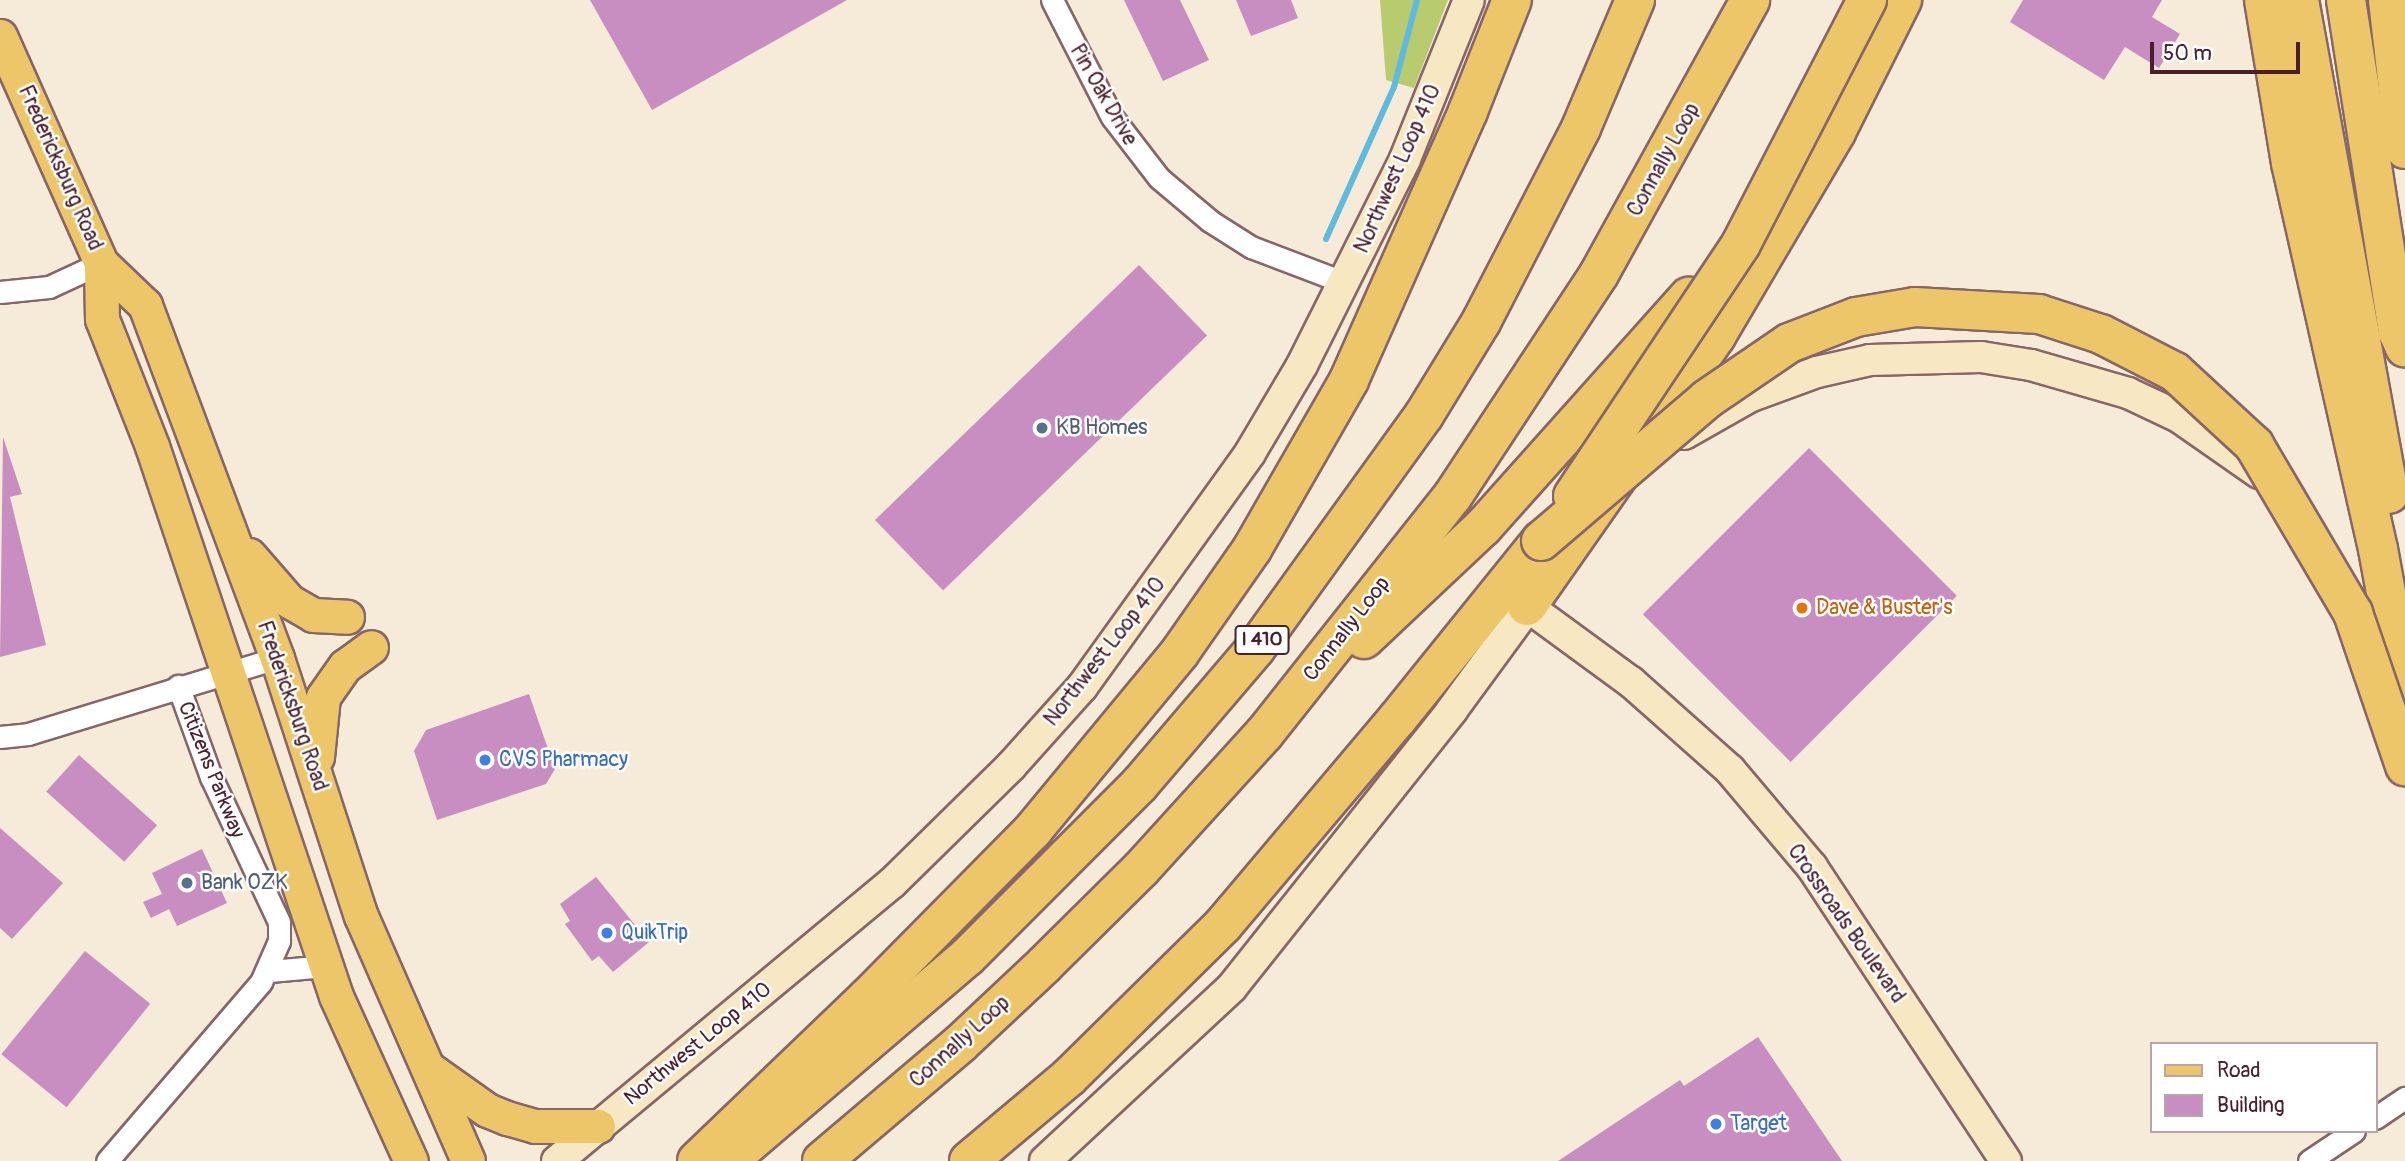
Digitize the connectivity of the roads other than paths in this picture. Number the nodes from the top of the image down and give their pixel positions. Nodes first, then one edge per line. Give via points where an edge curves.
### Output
1 (1052, 0) edge
2 (1469, 0) edge
3 (1635, 0) edge
4 (1751, 0) edge
5 (1867, 0) edge
6 (1884, 0) edge
7 (1902, 0) edge
8 (2264, 0) edge
9 (2299, 0) edge
10 (2346, 0) edge
11 (2388, 0) edge
12 (1509, 11) edge
13 (0, 36) edge
14 (2405, 149) edge
15 (101, 263) junction
16 (1346, 283) junction
17 (0, 292) edge
18 (2405, 348) edge
19 (232, 532) junction
20 (1541, 541) junction
21 (2405, 580) edge
22 (1527, 606) junction
23 (347, 617) dead end
24 (370, 647) dead end
25 (277, 658) junction
26 (228, 670) junction
27 (178, 686) junction
28 (2404, 732) edge
29 (28, 734) junction
30 (1264, 734) junction
31 (0, 737) edge
32 (0, 752) edge
33 (2405, 766) edge
34 (317, 780) junction
35 (326, 966) junction
36 (269, 971) junction
37 (426, 1067) junction
38 (2405, 1098) edge
39 (2377, 1117) edge
40 (598, 1125) junction
41 (2351, 1133) edge
42 (107, 1161) edge
43 (411, 1161) edge
44 (468, 1161) edge
45 (556, 1161) edge
46 (697, 1161) edge
47 (728, 1161) edge
48 (822, 1161) edge
49 (969, 1161) edge
50 (1045, 1161) edge
51 (2006, 1161) edge
52 (2309, 1161) edge

1 - 16 street, Pin Oak Drive via 1112,117 1159,178 1210,221 1251,247
2 - 16 main road, Northwest Loop 410 via 1405,159
3 - 47 highway, I 410 via 1581,128 1481,322 1424,415 1256,648 1139,785 967,957
4 - 30 highway, Connally Loop / I 410 via 1599,274 1452,497
5 - 20 highway, bridge via 1741,244
6 - 30 highway via 1803,142 1728,251 1483,527
7 - 22 highway via 1836,131 1716,336
8 - 28 highway via 2291,163 2378,549 2403,685
9 - 21 highway
10 - 18 highway via 2398,332
11 - 14 highway
12 - 46 highway via 1349,380 1252,549 1180,652 1034,830
13 - 15 main road, Fredericksburg Road
15 - 17 street via 49,287
15 - 19 main road, Fredericksburg Road via 145,305
15 - 26 main road, Fredericksburg Road via 102,319 156,457
16 - 40 main road, Northwest Loop 410 via 1250,453 1082,687 1011,766 892,883
19 - 23 main road via 289,601 313,615
19 - 25 main road, Fredericksburg Road
20 - 33 highway, bridge via 1707,400 1789,343 1856,317 1915,307 2039,314 2101,334 2175,372 2254,445 2353,613
20 - 49 highway via 1223,925 1069,1077
22 - 28 main road via 1622,489 1685,434 1749,397 1817,372 1870,360 1981,357 2031,365 2128,393 2203,431 2266,478 2308,523 2348,589
22 - 50 main road via 1452,710 1232,987
22 - 51 main road, Crossroads Boulevard via 1631,682 1730,770 1812,867
24 - 34 main road via 345,666 323,697 317,725
25 - 26 street
25 - 34 main road, Fredericksburg Road
26 - 27 street
26 - 35 main road, Fredericksburg Road
27 - 29 street
27 - 36 street, Citizens Parkway via 216,788 279,922
29 - 31 street
29 - 32 street
30 - 48 highway, Connally Loop / I 410 via 1142,869 1054,955 961,1043
34 - 37 main road, Fredericksburg Road via 362,916
35 - 36 street
35 - 43 main road, Fredericksburg Road
36 - 42 street, Citizens Parkway
37 - 40 main road via 487,1110 507,1118 535,1126
37 - 44 main road, Fredericksburg Road
38 - 39 street
40 - 45 main road, Northwest Loop 410
41 - 52 street

